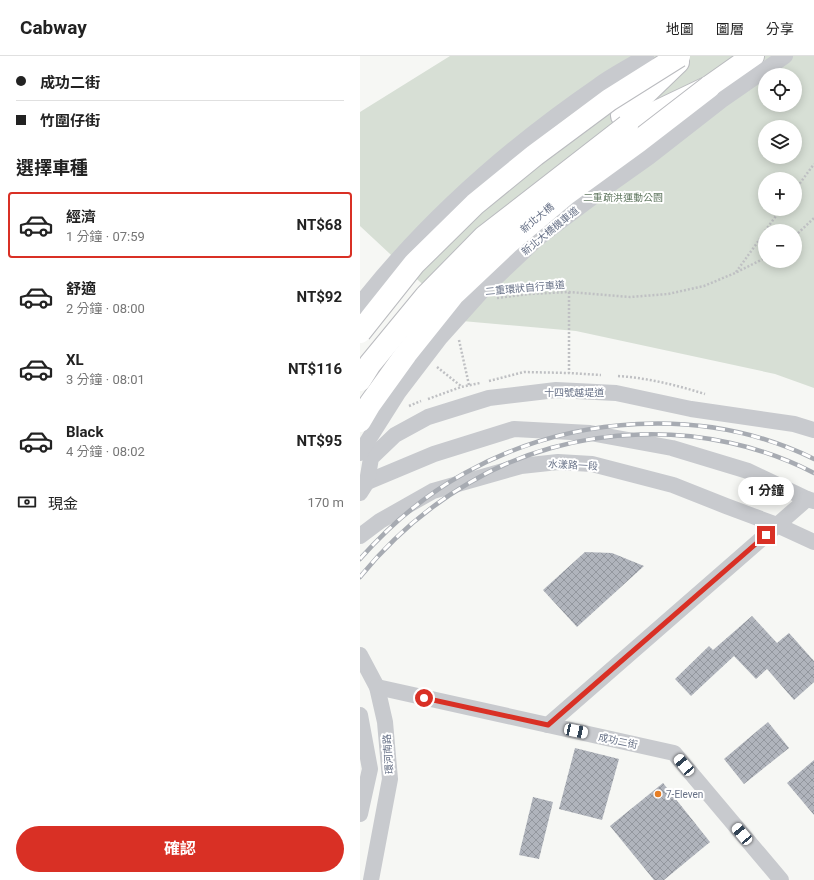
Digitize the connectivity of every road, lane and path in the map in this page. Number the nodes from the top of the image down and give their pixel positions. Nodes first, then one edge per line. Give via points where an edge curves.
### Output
1 (646, 56) edge
2 (679, 56) edge
3 (684, 56) edge
4 (753, 56) edge
5 (785, 56) edge
6 (709, 87) junction
7 (814, 164) edge
8 (802, 180) edge
9 (777, 216) edge
10 (814, 218) edge
11 (770, 224) edge
12 (802, 229) edge
13 (758, 241) edge
14 (758, 262) edge
15 (735, 273) junction
16 (569, 292) junction
17 (492, 299) dead end
18 (360, 304) edge
19 (360, 332) edge
20 (459, 339) dead end
21 (360, 357) edge
22 (433, 364) dead end
23 (569, 373) dead end
24 (360, 380) edge
25 (469, 385) dead end
26 (461, 387) dead end
27 (360, 421) edge
28 (814, 430) edge
29 (360, 453) edge
30 (362, 487) edge
31 (810, 500) edge
32 (777, 525) junction
33 (360, 536) edge
34 (814, 542) edge
35 (360, 654) edge
36 (377, 687) junction
37 (360, 715) edge
38 (548, 725) junction
39 (360, 814) edge
40 (371, 880) edge
41 (781, 880) edge

1 - 18 street, bridge via 600,84 534,133 480,178 422,231
2 - 19 highway, bridge via 609,100 475,204 414,264
3 - 21 highway via 622,116 477,229 415,289
4 - 6 highway, 新北大橋
5 - 29 street, 新北大橋機車道, bridge via 538,238 484,289 440,338 398,393
6 - 24 highway, bridge via 627,126 484,237 426,296 370,364
6 - 27 highway, 新北大橋, bridge via 566,194 498,252 454,294 406,354
7 - 8 path
9 - 11 path
10 - 12 path
13 - 15 path
14 - 15 path, 二重環狀自行車道
15 - 16 path, 二重環狀自行車道 via 704,286 668,294 630,297
16 - 17 path, 二重環狀自行車道
16 - 23 path
20 - 25 path
22 - 26 path
28 - 30 street, 十四號越堤道 via 794,424 691,409 616,393 556,390 489,398 428,417 395,435 371,458
30 - 31 street via 434,454 514,429 590,433 672,448 748,471
31 - 32 street
32 - 33 street, 水漾路一段 via 666,483 592,464 558,462 521,466 433,491 380,521
32 - 34 street, 水漾路一段
32 - 38 street
35 - 36 street, 環河南路
36 - 38 street, 成功二街
36 - 40 street, 環河南路 via 386,722 390,779
37 - 39 street, 環河南路 via 370,769
38 - 41 street, 成功二街 via 674,753

